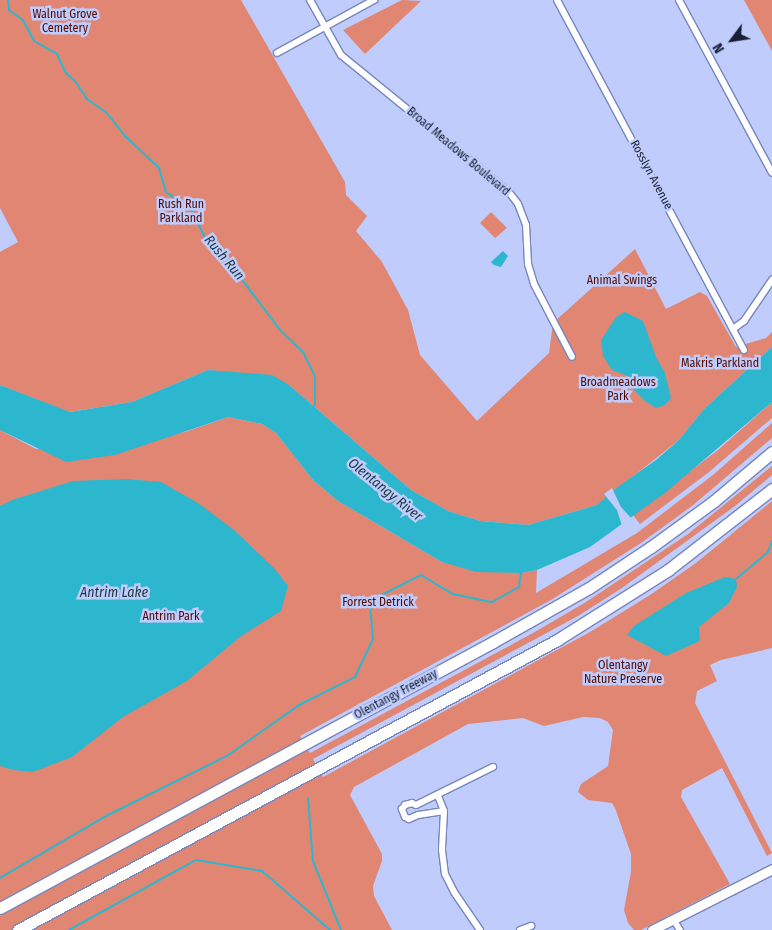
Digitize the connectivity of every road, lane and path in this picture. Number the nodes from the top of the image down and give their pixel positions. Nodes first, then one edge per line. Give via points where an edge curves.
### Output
1 (310, 0) edge
2 (374, 0) edge
3 (557, 0) edge
4 (679, 0) edge
5 (325, 27) junction
6 (277, 52) dead end
7 (772, 173) edge
8 (772, 280) edge
9 (733, 329) junction
10 (744, 350) dead end
11 (572, 357) dead end
12 (772, 452) edge
13 (772, 489) edge
14 (493, 767) dead end
15 (438, 796) junction
16 (444, 811) junction
17 (772, 869) edge
18 (0, 908) edge
19 (673, 919) junction
20 (531, 926) dead end
21 (18, 930) edge
22 (480, 930) edge
23 (520, 930) edge
24 (652, 930) edge
25 (680, 930) edge

1 - 5 street, Broad Meadows Boulevard
2 - 5 street
3 - 9 street, Rosslyn Avenue
4 - 7 street
5 - 6 street
5 - 11 street, Broad Meadows Boulevard via 337,51 346,60 496,182 518,204 526,225 531,278
8 - 9 street via 744,321
9 - 10 street, Rosslyn Avenue
12 - 18 highway, Olentangy Freeway via 714,501 589,588
13 - 21 highway via 668,570 557,640
14 - 15 street
15 - 16 street
15 - 16 street via 416,805 405,805 402,814 409,819
16 - 22 street via 442,850 445,874
17 - 19 main road
19 - 24 main road
19 - 25 street
20 - 23 street

